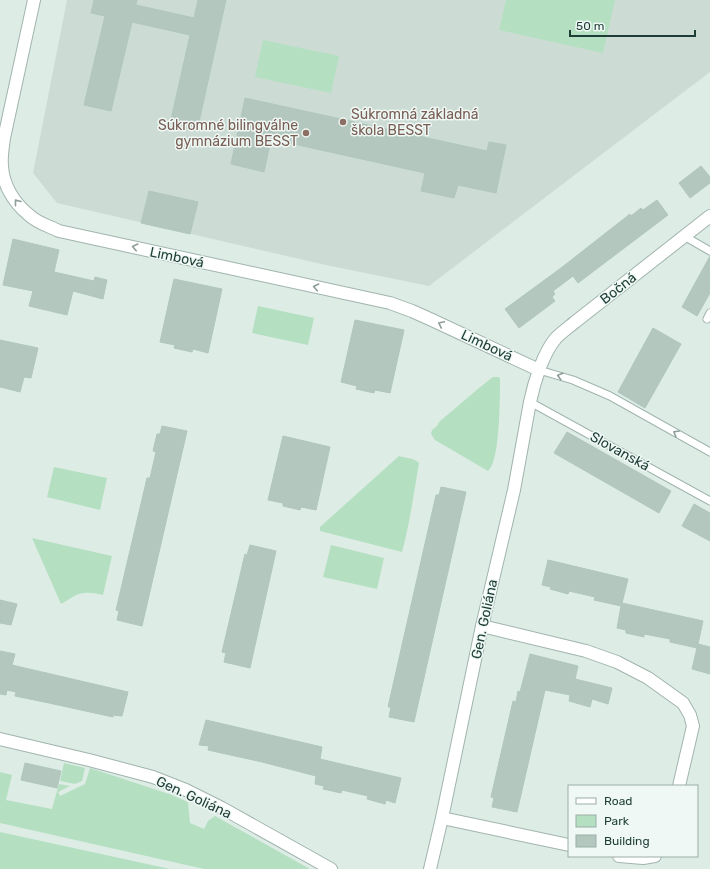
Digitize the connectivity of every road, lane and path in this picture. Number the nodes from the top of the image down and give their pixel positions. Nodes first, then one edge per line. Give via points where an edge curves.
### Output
1 (34, 0) edge
2 (710, 216) edge
3 (684, 236) junction
4 (710, 251) edge
5 (539, 370) junction
6 (530, 402) junction
7 (710, 452) edge
8 (710, 501) edge
9 (482, 626) junction
10 (0, 739) edge
11 (679, 785) edge
12 (442, 818) junction
13 (568, 845) edge
14 (631, 857) edge
15 (649, 857) edge
16 (331, 869) edge
17 (430, 869) edge

5 -> 1 street, Limbová via 390,303 59,231 29,216 8,190 3,174 2,157
2 - 3 street, Bočná
3 - 4 lane
3 - 5 street, Bočná via 556,339
5 - 6 street, Gen. Goliána
7 -> 5 lane via 610,396 573,380
6 - 8 lane, Slovanská
6 - 9 street, Gen. Goliána via 514,490
9 - 11 street via 586,651 617,662 648,678 683,703 693,726
9 - 12 street, Gen. Goliána
10 - 16 street, Gen. Goliána via 96,761 166,782 222,808
12 - 13 street
12 - 17 street, Gen. Goliána
14 - 15 street

